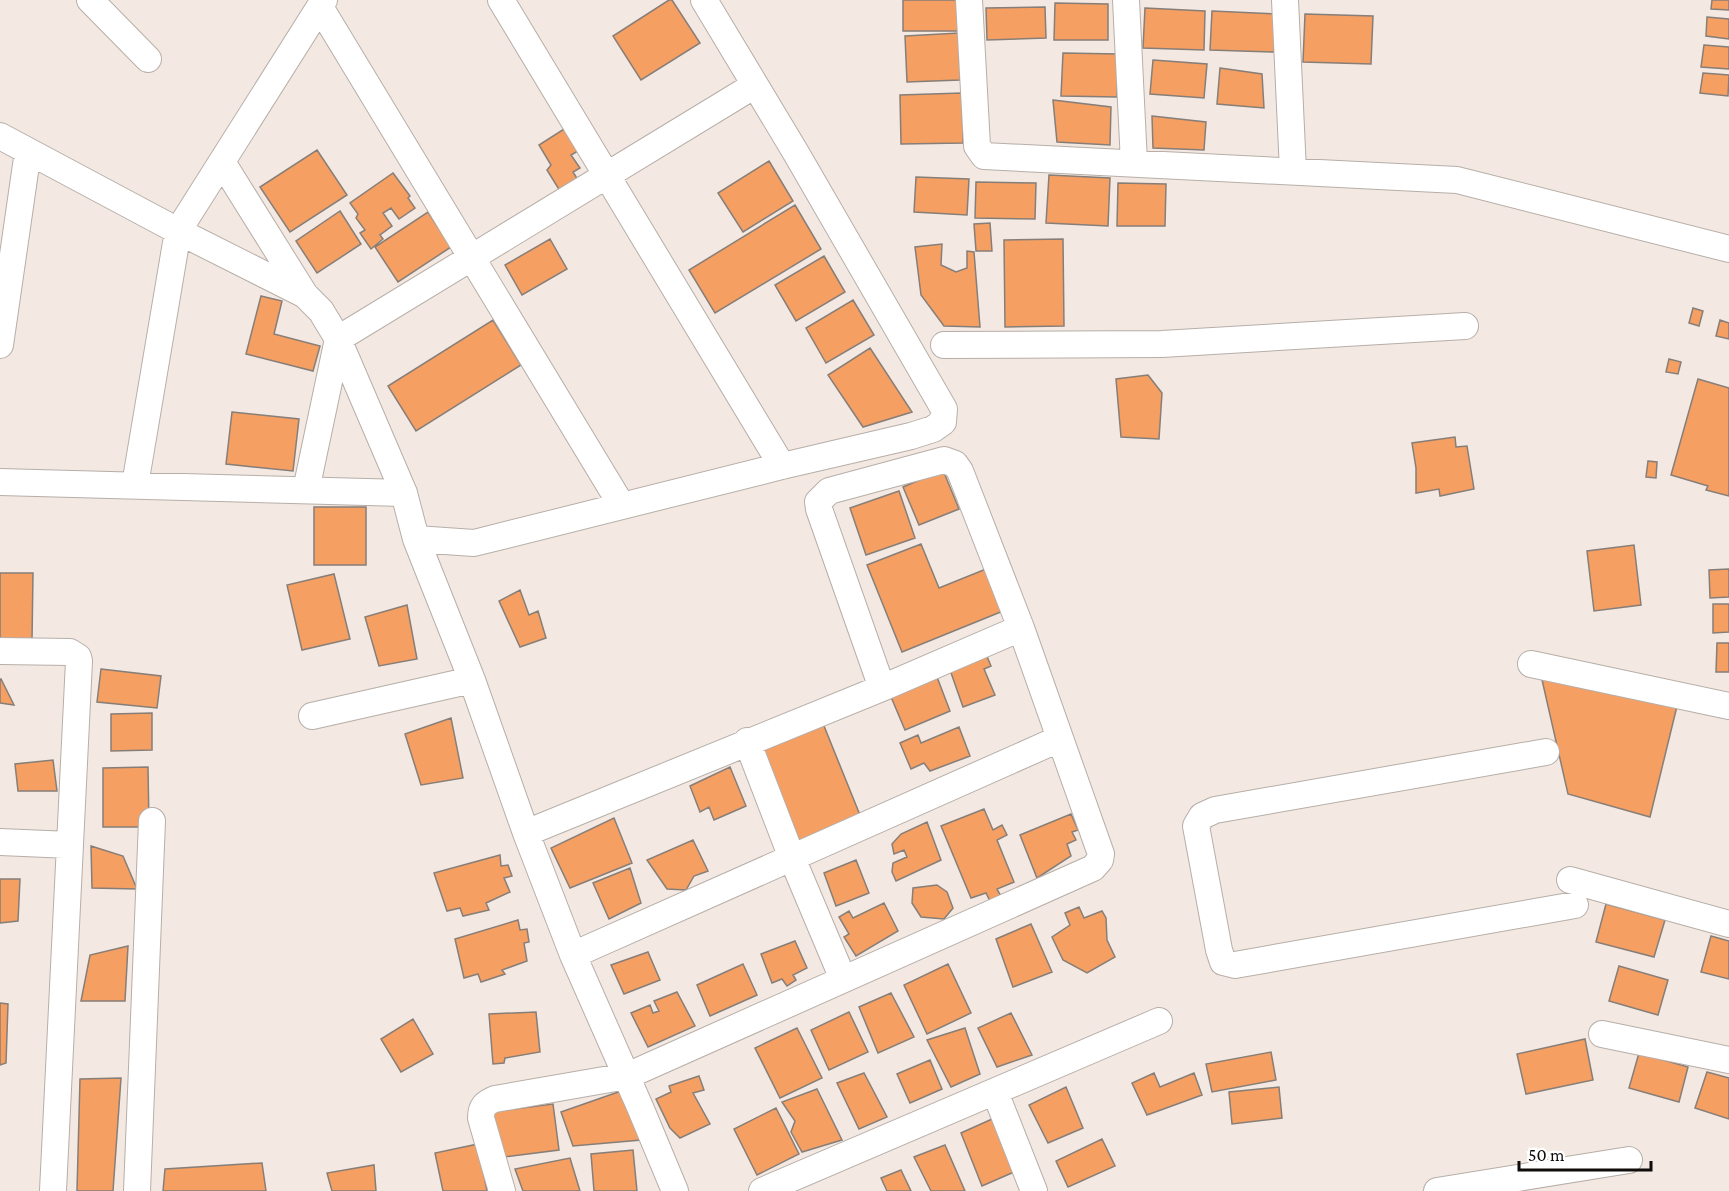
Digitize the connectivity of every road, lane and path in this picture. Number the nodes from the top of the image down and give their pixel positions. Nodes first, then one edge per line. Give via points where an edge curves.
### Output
1 (90, 0) edge
2 (501, 0) edge
3 (704, 0) edge
4 (969, 0) edge
5 (1126, 0) edge
6 (1285, 0) edge
7 (322, 3) edge
8 (148, 59) dead end
9 (755, 85) junction
10 (0, 136) edge
11 (28, 151) junction
12 (222, 162) junction
13 (1134, 163) junction
14 (1293, 171) junction
15 (607, 176) junction
16 (178, 231) junction
17 (1729, 249) edge
18 (472, 258) junction
19 (305, 295) junction
20 (1465, 326) dead end
21 (338, 339) junction
22 (0, 345) edge
23 (944, 345) dead end
24 (782, 466) junction
25 (0, 482) edge
26 (135, 485) junction
27 (306, 490) junction
28 (404, 493) junction
29 (622, 506) junction
30 (416, 539) junction
31 (1021, 628) junction
32 (0, 651) edge
33 (1531, 664) dead end
34 (472, 680) junction
35 (882, 687) junction
36 (1729, 706) edge
37 (312, 716) dead end
38 (1059, 739) junction
39 (747, 741) junction
40 (1546, 752) dead end
41 (152, 820) dead end
42 (526, 833) junction
43 (0, 842) edge
44 (70, 845) junction
45 (792, 858) junction
46 (1729, 924) edge
47 (573, 955) junction
48 (843, 979) junction
49 (1159, 1021) dead end
50 (1602, 1034) dead end
51 (1729, 1060) edge
52 (627, 1076) junction
53 (995, 1092) junction
54 (1629, 1160) dead end
55 (1451, 1189) edge
56 (52, 1191) edge
57 (137, 1191) edge
58 (502, 1191) edge
59 (675, 1191) edge
60 (762, 1191) edge
61 (1034, 1191) edge

1 - 8 street
2 - 15 street
3 - 9 street
4 - 13 street via 980,153
5 - 13 street
6 - 14 street
7 - 12 street
7 - 18 street
9 - 15 street
9 - 24 street via 944,409 943,422 933,429
10 - 11 street
11 - 16 street
11 - 22 street
12 - 16 street
12 - 19 street
13 - 14 street
14 - 17 street via 1457,180
15 - 18 street
15 - 24 street
16 - 19 street
16 - 26 street
18 - 21 street
18 - 29 street
19 - 21 street via 321,311
20 - 23 street via 1162,344
21 - 27 street
21 - 28 street
24 - 29 street
25 - 26 street
26 - 27 street
27 - 28 street
28 - 30 street
29 - 30 street via 474,543
30 - 34 street
31 - 35 street
31 - 35 street via 955,464 944,460 829,491 819,502 819,509
31 - 38 street
32 - 44 street via 70,652 80,661
33 - 36 street
34 - 37 street
34 - 42 street
35 - 39 street
38 - 45 street
38 - 48 street via 1101,854 1096,864
39 - 42 street
39 - 45 street
40 - 46 street via 1215,810 1202,816 1196,826 1223,962 1234,965 1573,892
41 - 57 street
42 - 47 street
43 - 44 street
44 - 56 street
45 - 47 street
45 - 48 street
47 - 52 street
48 - 52 street
49 - 53 street
50 - 51 street
52 - 58 street via 495,1099 484,1106 481,1118
52 - 59 street
53 - 60 street
53 - 61 street
54 - 55 street

